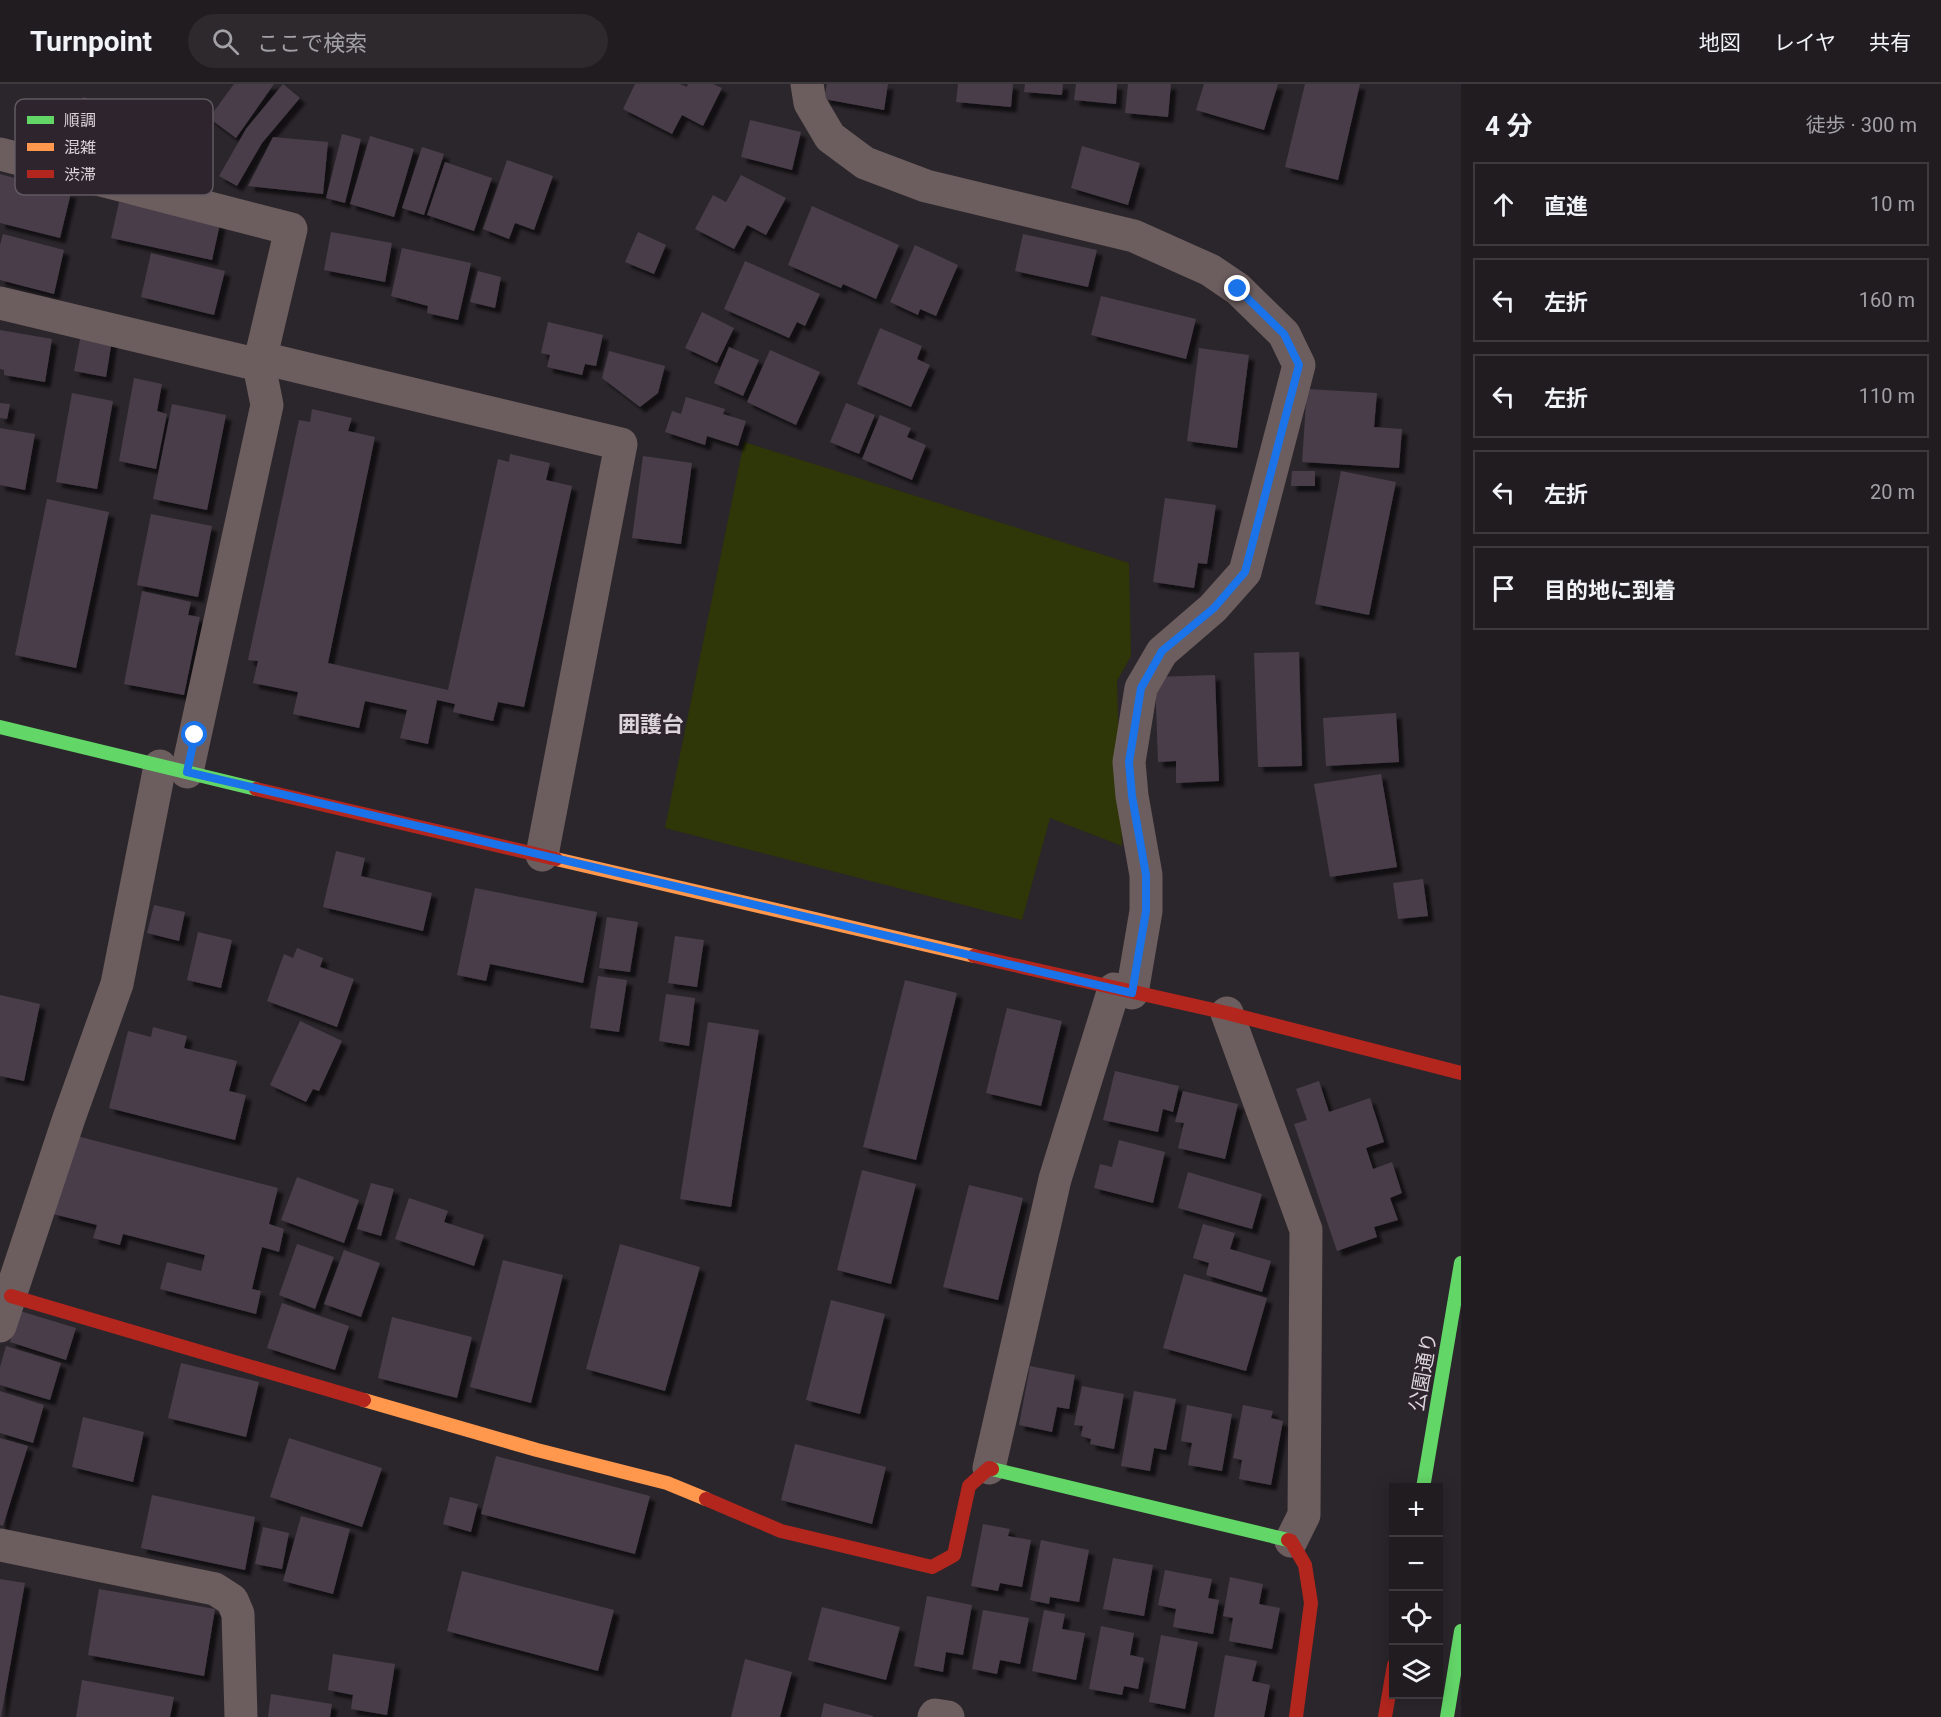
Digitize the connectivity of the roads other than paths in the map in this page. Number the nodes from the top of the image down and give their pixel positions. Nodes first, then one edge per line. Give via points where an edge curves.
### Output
1 (807, 84) edge
2 (0, 154) edge
3 (15, 158) edge
4 (159, 195) edge
5 (0, 303) edge
6 (260, 361) junction
7 (0, 727) edge
8 (174, 769) junction
9 (542, 855) junction
10 (1123, 991) junction
11 (1227, 1013) junction
12 (1461, 1073) edge
13 (1461, 1263) edge
14 (10, 1296) junction
15 (0, 1326) edge
16 (989, 1468) junction
17 (1424, 1483) edge
18 (1291, 1540) junction
19 (0, 1545) edge
20 (1461, 1631) edge
21 (1389, 1694) edge
22 (241, 1717) edge
23 (934, 1717) edge
24 (948, 1717) edge
25 (1296, 1717) edge
26 (1385, 1717) edge
27 (1447, 1717) edge

1 - 10 street via 810,103 830,137 865,163 926,186 1134,236 1210,270 1238,289 1284,334 1299,365 1245,572 1214,608 1162,651 1141,688 1129,762 1146,875 1146,911
2 - 3 street
4 - 6 street via 291,229
5 - 6 street
6 - 8 street via 267,405
6 - 9 street via 621,444
7 - 8 street
8 - 9 street
8 - 14 street via 117,984
9 - 10 street
10 - 11 street
10 - 16 street via 1055,1179
11 - 12 street
11 - 18 street via 1306,1230 1304,1515
13 - 17 street, 公園通り
14 - 15 street
14 - 16 street via 458,1427 667,1483 781,1531 932,1567 954,1555 969,1486
16 - 18 street
18 - 25 street via 1305,1565 1311,1603
19 - 22 street via 215,1589 232,1600 238,1614
20 - 27 street
21 - 26 street
23 - 24 street

